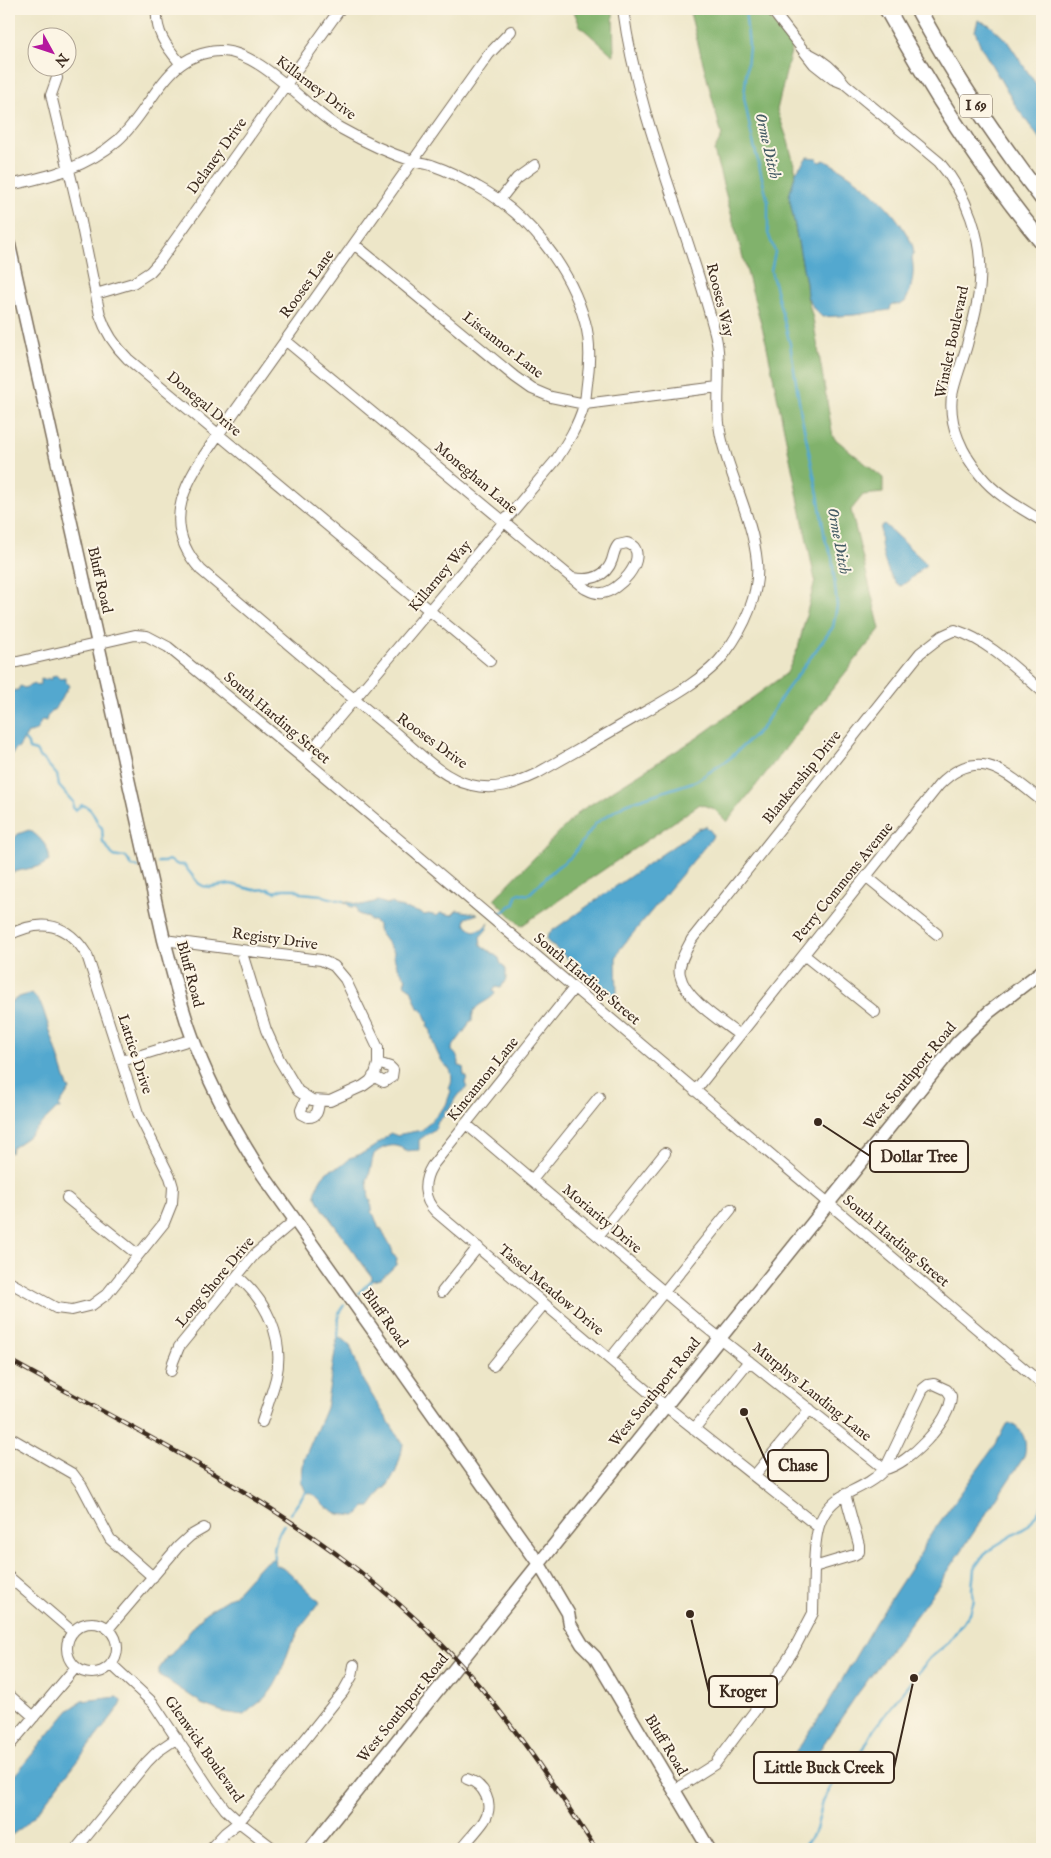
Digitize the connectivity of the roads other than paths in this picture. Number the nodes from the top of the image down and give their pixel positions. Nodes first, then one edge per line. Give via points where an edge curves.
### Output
1 (157, 9) edge
2 (340, 9) edge
3 (622, 9) edge
4 (771, 9) edge
5 (886, 9) edge
6 (918, 9) edge
7 (511, 31) dead end
8 (180, 63) junction
9 (58, 78) dead end
10 (285, 86) junction
11 (413, 161) junction
12 (535, 165) dead end
13 (69, 170) junction
14 (9, 185) edge
15 (1042, 198) edge
16 (499, 201) junction
17 (1042, 242) edge
18 (354, 244) junction
19 (9, 245) edge
20 (96, 294) junction
21 (286, 340) junction
22 (718, 387) junction
23 (585, 404) junction
24 (218, 435) junction
25 (505, 521) junction
26 (1042, 521) edge
27 (201, 570) joint
28 (572, 578) junction
29 (430, 611) junction
30 (98, 644) junction
31 (724, 656) joint
32 (490, 661) dead end
33 (9, 664) edge
34 (1042, 691) edge
35 (354, 700) junction
36 (304, 759) junction
37 (1042, 801) edge
38 (867, 877) junction
39 (937, 934) dead end
40 (9, 935) edge
41 (164, 940) junction
42 (241, 950) junction
43 (804, 955) junction
44 (1042, 971) edge
45 (574, 988) junction
46 (875, 1012) dead end
47 (739, 1035) junction
48 (193, 1040) junction
49 (122, 1061) junction
50 (378, 1063) junction
51 (373, 1076) junction
52 (695, 1091) junction
53 (599, 1097) dead end
54 (306, 1098) junction
55 (319, 1102) junction
56 (466, 1124) junction
57 (665, 1153) dead end
58 (532, 1180) junction
59 (425, 1192) joint
60 (67, 1198) dead end
61 (827, 1203) junction
62 (731, 1209) dead end
63 (295, 1220) junction
64 (598, 1236) junction
65 (478, 1247) junction
66 (138, 1255) junction
67 (237, 1276) junction
68 (9, 1282) edge
69 (442, 1292) dead end
70 (665, 1292) junction
71 (544, 1304) junction
72 (720, 1338) junction
73 (610, 1359) junction
74 (749, 1361) junction
75 (494, 1366) dead end
76 (171, 1371) dead end
77 (1042, 1384) edge
78 (665, 1406) junction
79 (810, 1409) junction
80 (262, 1422) dead end
81 (694, 1429) junction
82 (9, 1437) edge
83 (885, 1470) junction
84 (754, 1476) junction
85 (845, 1494) junction
86 (818, 1526) junction
87 (204, 1528) dead end
88 (539, 1564) junction
89 (814, 1567) junction
90 (9, 1577) edge
91 (153, 1577) junction
92 (108, 1628) junction
93 (73, 1632) junction
94 (111, 1664) junction
95 (354, 1665) dead end
96 (76, 1667) junction
97 (9, 1695) edge
98 (34, 1717) junction
99 (178, 1738) junction
100 (9, 1746) edge
101 (467, 1779) dead end
102 (674, 1790) junction
103 (239, 1822) junction
104 (76, 1849) edge
105 (210, 1849) edge
106 (274, 1849) edge
107 (310, 1849) edge
108 (461, 1849) edge
109 (709, 1849) edge

1 - 8 street via 158,31
2 - 10 street, Delaney Drive
3 - 22 street, Rooses Way via 628,48 660,163 693,254 716,336
4 - 26 street, Winslet Boulevard via 808,53 832,68 849,88 939,162 962,196 976,234 980,277 977,306 952,396 953,420 968,457 982,477 1001,495
5 - 17 highway, I 69 via 973,151
6 - 15 highway, I 69 via 974,105
7 - 11 street, Rooses Lane via 489,54
8 - 10 street, Killarney Drive via 201,53 235,52 257,62
8 - 13 street, Killarney Drive via 118,140 94,158
9 - 13 street, Donegal Drive via 51,95
10 - 11 street, Killarney Drive via 339,127
10 - 20 street, Delaney Drive via 160,261 150,272 133,282
11 - 16 street, Killarney Drive via 451,172
11 - 18 street, Rooses Lane
12 - 16 street via 517,178
13 - 14 street, Killarney Drive
13 - 20 street, Donegal Drive
16 - 23 street, Killarney Drive via 546,246 578,301 589,346
18 - 21 street, Rooses Lane
18 - 23 street, Liscannor Lane via 532,389
19 - 30 main road, Bluff Road
20 - 24 street, Donegal Drive via 104,327 119,350
21 - 24 street, Rooses Lane
21 - 25 street, Moneghan Lane
22 - 23 street, Liscannor Lane
22 - 31 street, Rooses Way via 722,440 758,562 749,611
23 - 25 street, Killarney Way via 573,434 556,460
24 - 27 street, Rooses Lane via 192,472 180,510 183,541
24 - 29 street, Donegal Drive
25 - 28 street, Moneghan Lane
25 - 29 street, Killarney Way
27 - 35 street, Rooses Drive
28 - 28 street, Moneghan Lane via 585,580 597,577 608,568 618,545 627,543 634,548 635,563 630,575 611,591 593,592
29 - 32 street, Donegal Drive
29 - 35 street, Killarney Way
30 - 33 street, South Harding Street
30 - 36 street, South Harding Street via 135,635 158,640
30 - 41 main road, Bluff Road
31 - 35 street, Rooses Drive via 677,694 536,774 515,784 495,788 454,779
34 - 47 street, Blankenship Drive via 968,634 955,630 920,653 692,939 686,951 679,975 685,986 702,1006
35 - 36 street, Killarney Way
36 - 45 street, South Harding Street
37 - 38 street, Perry Commons Avenue via 999,769 989,765 963,766 938,785
38 - 39 street
38 - 43 street, Perry Commons Avenue
40 - 49 street, Lattice Drive via 34,925 51,926 67,932 78,942 87,955
41 - 42 street, Registy Drive
41 - 48 main road, Bluff Road
42 - 50 street, Registy Drive via 321,960 338,969 376,1045
42 - 54 street via 273,1045 294,1087
43 - 46 street
43 - 47 street, Perry Commons Avenue
44 - 61 main road, West Southport Road via 972,1027
45 - 52 street, South Harding Street
45 - 56 street, Kincannon Lane
47 - 52 street, Perry Commons Avenue
48 - 49 street
48 - 63 main road, Bluff Road via 213,1089 238,1136
49 - 66 street, Lattice Drive via 139,1116 172,1187 172,1203 164,1223
50 - 51 street
50 - 51 street via 393,1070 392,1077 384,1082
51 - 55 street via 363,1086 337,1099
52 - 61 street, South Harding Street
53 - 58 street
54 - 55 street
54 - 55 street via 301,1110 308,1118 317,1113
56 - 58 street, Moriarity Drive
56 - 59 street, Kincannon Lane via 430,1169
57 - 64 street
58 - 64 street, Moriarity Drive
59 - 65 street, Tassel Meadow Drive via 434,1210
60 - 66 street
61 - 72 main road, West Southport Road
61 - 77 street, South Harding Street
62 - 70 street
63 - 67 street, Long Shore Drive via 254,1255
63 - 88 main road, Bluff Road
64 - 70 street, Moriarity Drive
65 - 69 street
65 - 71 street, Tassel Meadow Drive
66 - 68 street via 107,1294 92,1305 78,1309 54,1307
67 - 76 street, Long Shore Drive via 179,1348
67 - 80 street via 261,1301 276,1336 276,1376
70 - 72 street, Moriarity Drive
70 - 73 street
71 - 73 street, Tassel Meadow Drive
71 - 75 street
72 - 74 street, Murphys Landing Lane
72 - 78 main road, West Southport Road
73 - 78 street, Tassel Meadow Drive
74 - 79 street, Murphys Landing Lane
74 - 81 street
78 - 81 street, Tassel Meadow Drive
78 - 88 main road, West Southport Road
79 - 83 street, Murphys Landing Lane
79 - 84 street
81 - 84 street, Tassel Meadow Drive
82 - 91 street via 73,1474 110,1539
83 - 83 street via 904,1462 932,1435 950,1402 948,1391 931,1384 923,1389
83 - 85 street
84 - 86 street, Tassel Meadow Drive
85 - 86 street via 828,1506
85 - 89 street via 859,1552
86 - 89 street
87 - 91 street via 182,1542
88 - 102 main road, Bluff Road via 568,1613 576,1618 587,1635 595,1657
88 - 107 main road, West Southport Road
89 - 102 street via 813,1613 789,1657 715,1764
90 - 93 street
91 - 92 street
92 - 93 street via 89,1623
92 - 94 street via 117,1646
93 - 96 street via 67,1648
94 - 96 street via 94,1673
94 - 99 street, Glenwick Boulevard via 153,1702
95 - 103 street via 343,1692
96 - 98 street
97 - 98 street
98 - 100 street
99 - 103 street, Glenwick Boulevard via 213,1794
99 - 104 street via 147,1762
101 - 108 street via 483,1789 488,1808 483,1821
102 - 109 main road, Bluff Road
103 - 105 street
103 - 106 street, Glenwick Boulevard

